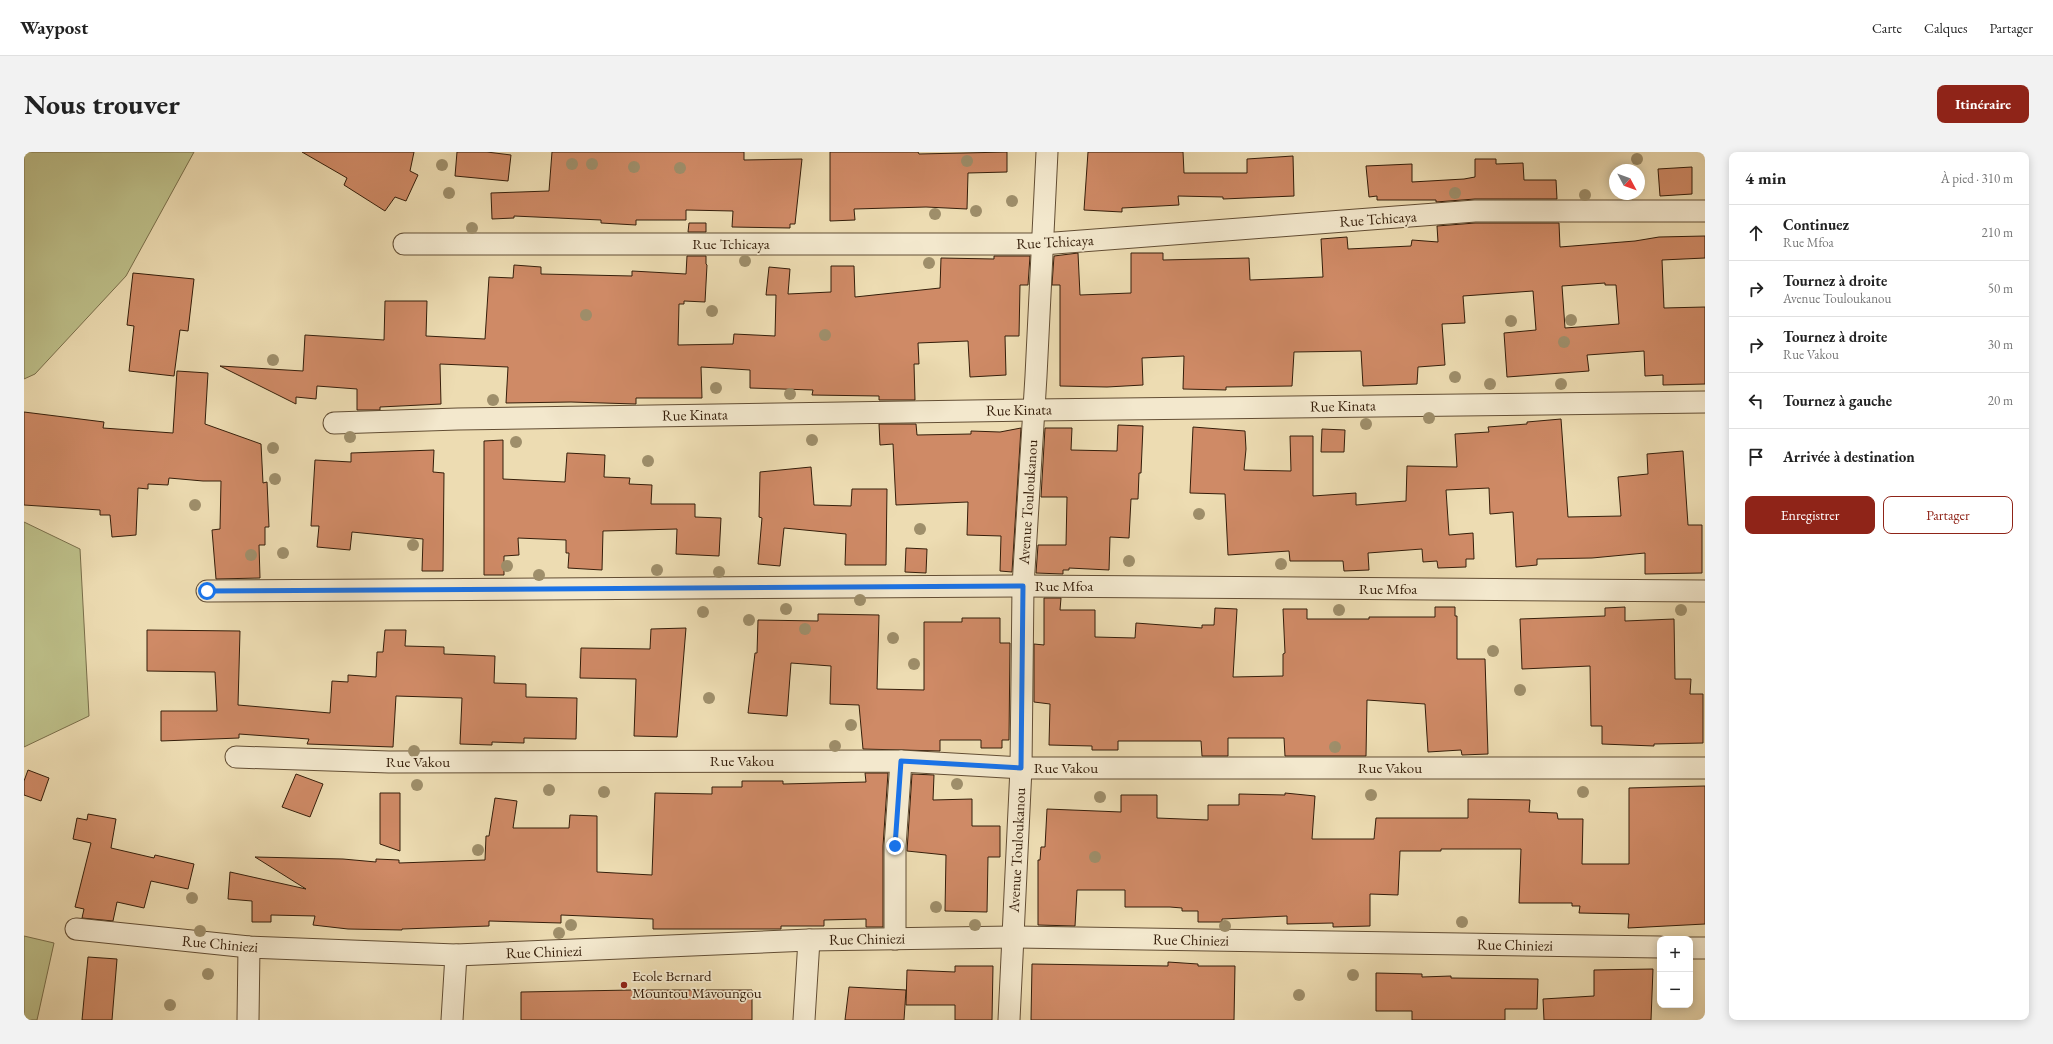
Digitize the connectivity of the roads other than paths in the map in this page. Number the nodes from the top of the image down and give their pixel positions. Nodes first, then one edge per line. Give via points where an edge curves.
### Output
1 (1047, 152) edge
2 (1705, 211) edge
3 (404, 244) dead end
4 (1042, 244) junction
5 (1705, 402) edge
6 (1034, 410) junction
7 (334, 423) dead end
8 (1023, 586) junction
9 (207, 591) dead end
10 (1705, 591) edge
11 (236, 757) dead end
12 (901, 761) junction
13 (1021, 768) junction
14 (1705, 768) edge
15 (76, 929) dead end
16 (1013, 937) junction
17 (895, 939) junction
18 (809, 940) junction
19 (249, 947) junction
20 (1657, 947) edge
21 (1693, 948) edge
22 (1705, 948) edge
23 (456, 956) junction
24 (248, 1020) edge
25 (452, 1020) edge
26 (804, 1020) edge
27 (1009, 1020) edge

1 - 4 street, Avenue Touloukanou
2 - 4 street, Rue Tchicaya via 1475,211
3 - 4 street, Rue Tchicaya
4 - 6 street, Avenue Touloukanou
5 - 6 street, Rue Kinata
6 - 7 street, Rue Kinata via 473,418
6 - 8 street, Avenue Touloukanou
8 - 9 street, Rue Mfoa
8 - 10 street, Rue Mfoa
8 - 13 street, Avenue Touloukanou
11 - 12 street, Rue Vakou via 389,762
12 - 13 street, Rue Vakou
12 - 17 street via 895,846
13 - 14 street, Rue Vakou
13 - 16 street, Avenue Touloukanou
15 - 19 street, Rue Chiniezi
16 - 17 street, Rue Chiniezi
16 - 20 street, Rue Chiniezi
16 - 27 street, Avenue Touloukanou
17 - 18 street, Rue Chiniezi
18 - 23 street, Rue Chiniezi
18 - 26 street
19 - 23 street, Rue Chiniezi
19 - 24 street
21 - 22 street
23 - 25 street

